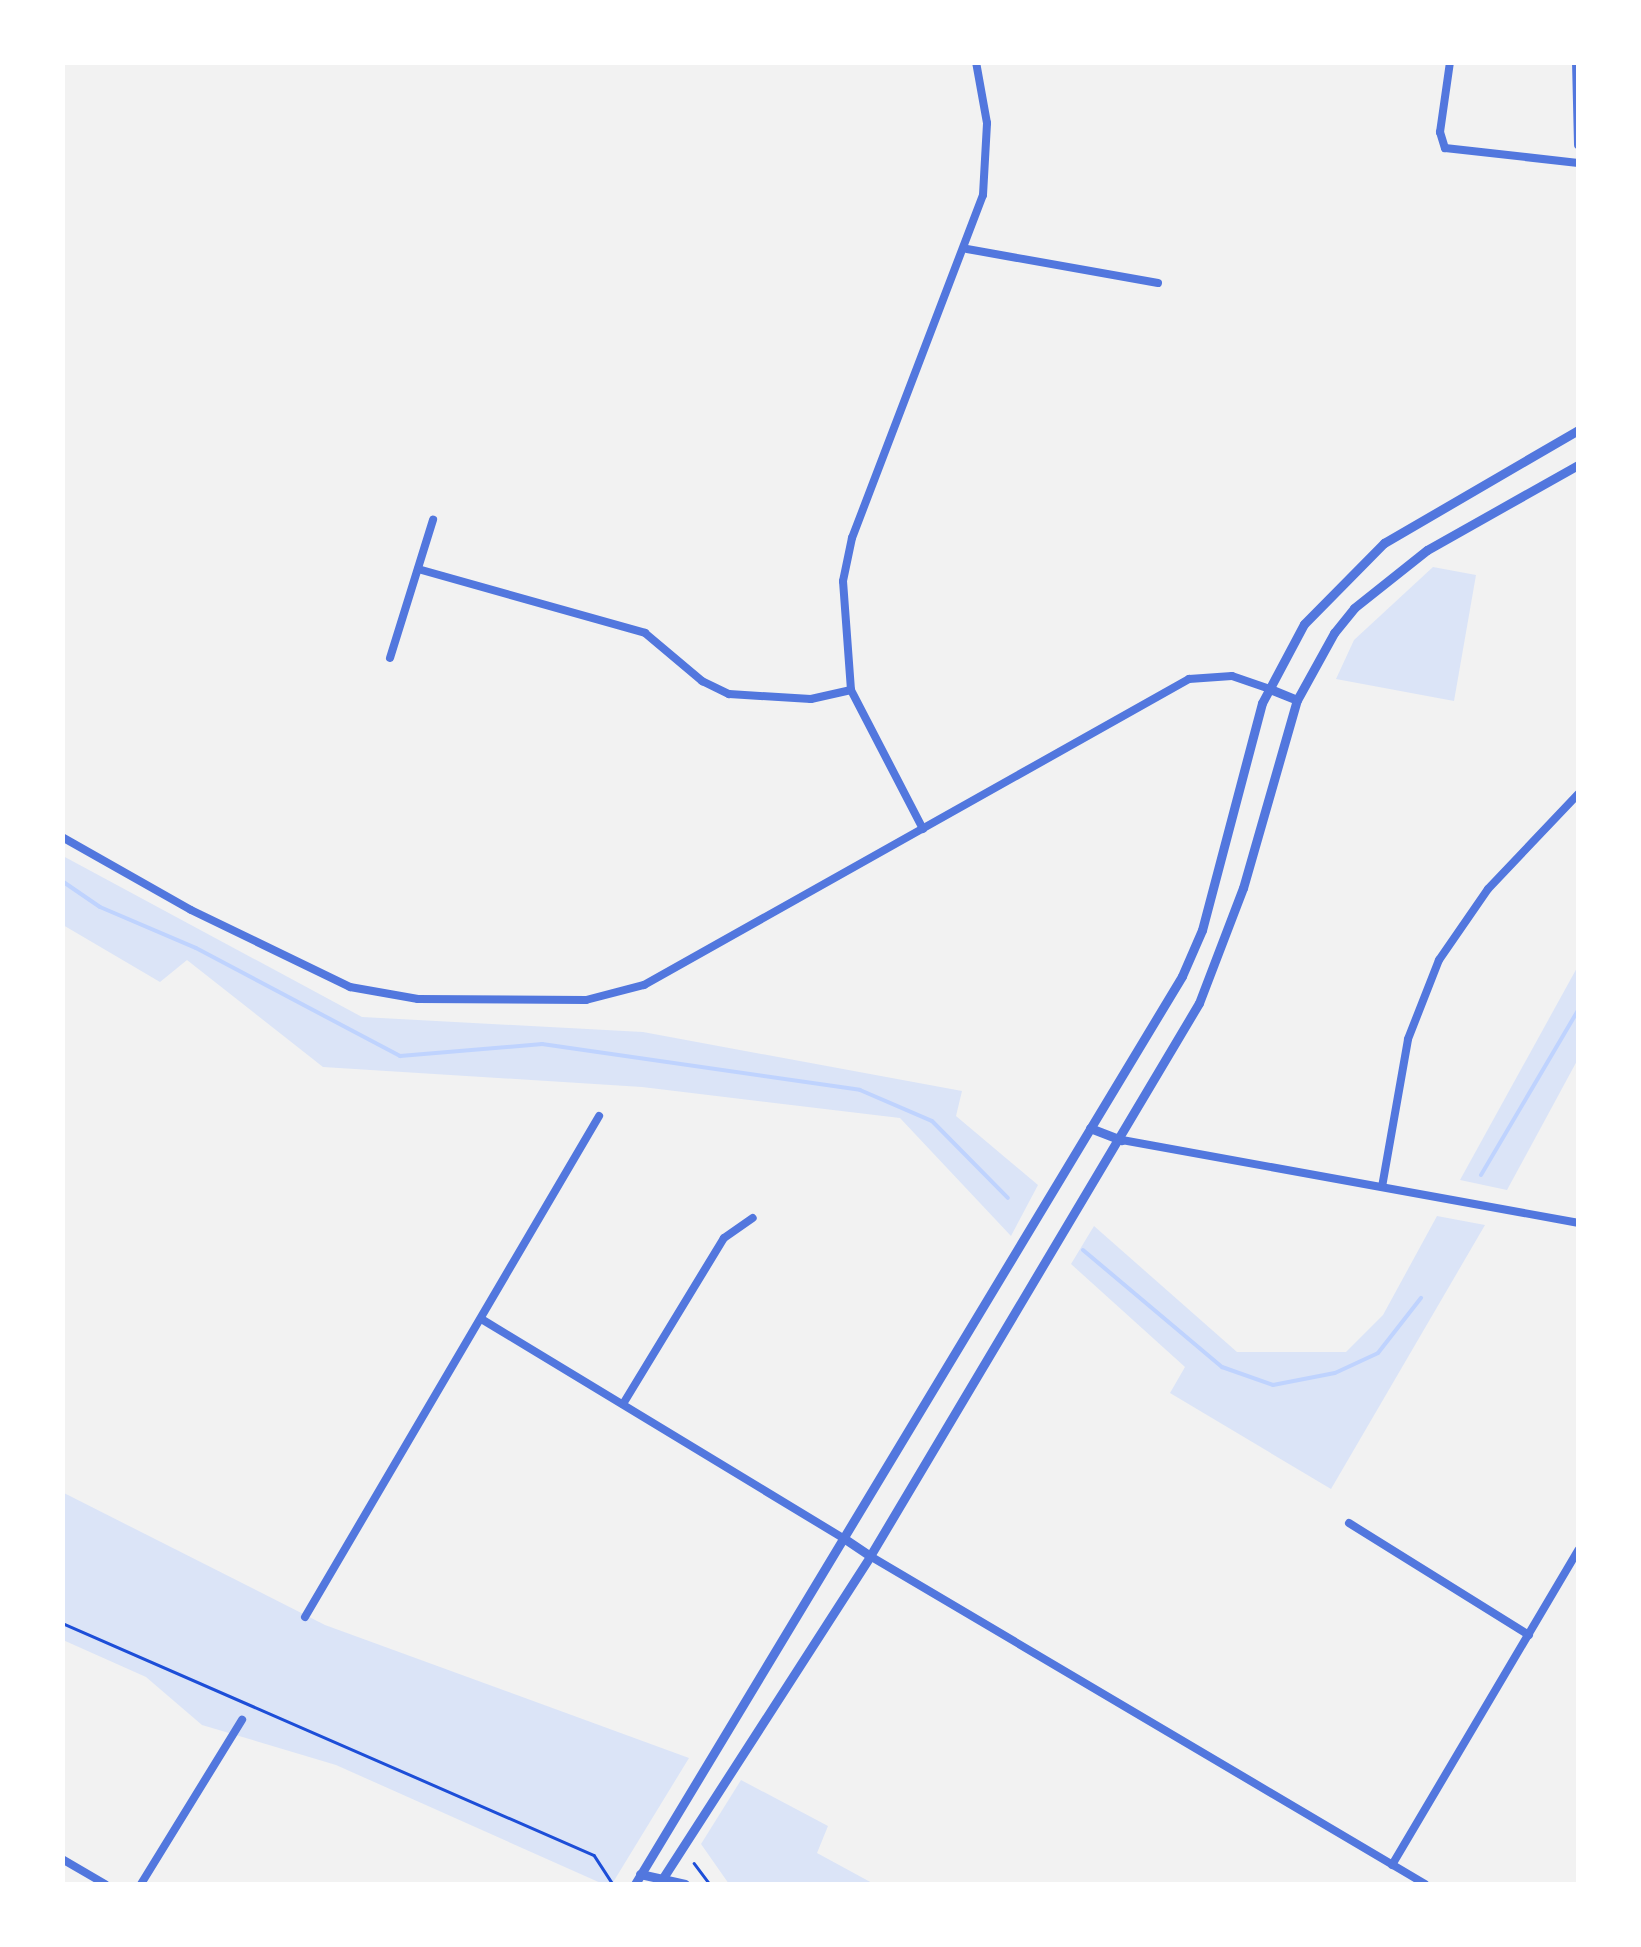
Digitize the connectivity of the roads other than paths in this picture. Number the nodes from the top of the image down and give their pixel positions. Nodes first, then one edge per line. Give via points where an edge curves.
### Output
1 (976, 62) edge
2 (1450, 62) edge
3 (1576, 62) edge
4 (1578, 144) edge
5 (1578, 164) edge
6 (968, 249) junction
7 (1158, 283) dead end
8 (1578, 430) edge
9 (1578, 464) edge
10 (434, 520) dead end
11 (418, 570) junction
12 (390, 658) dead end
13 (1270, 688) junction
14 (852, 690) junction
15 (1297, 700) junction
16 (1578, 794) edge
17 (923, 828) junction
18 (62, 836) edge
19 (599, 1116) dead end
20 (1090, 1128) junction
21 (1122, 1140) junction
22 (1382, 1187) junction
23 (754, 1218) dead end
24 (1578, 1223) edge
25 (483, 1320) junction
26 (622, 1404) junction
27 (1349, 1523) dead end
28 (845, 1539) junction
29 (1578, 1550) edge
30 (870, 1556) junction
31 (305, 1617) dead end
32 (1529, 1635) junction
33 (242, 1720) dead end
34 (62, 1858) edge
35 (1392, 1865) junction
36 (640, 1874) junction
37 (662, 1880) edge
38 (106, 1884) edge
39 (141, 1884) edge
40 (635, 1884) edge
41 (646, 1884) edge
42 (685, 1884) edge
43 (1425, 1884) edge

1 - 6 street via 988,153
2 - 5 street via 1440,132 1445,148
3 - 4 street
6 - 7 street
6 - 14 street via 852,538 843,622
8 - 13 street via 1362,560 1311,614
9 - 15 street via 1385,581 1334,634
10 - 11 street
11 - 12 street
11 - 14 street via 644,632 702,681 729,694 811,699
13 - 15 street
13 - 17 street via 1232,676 1189,679
13 - 20 street via 1195,949
14 - 17 street
15 - 21 street via 1227,936
16 - 22 street via 1488,889 1439,960 1408,1039
17 - 18 street via 617,995 500,1003 350,987 191,910
19 - 25 street
20 - 21 street
20 - 28 street
21 - 22 street
21 - 30 street
22 - 24 street
23 - 26 street via 724,1238
25 - 26 street
25 - 31 street
26 - 28 street
27 - 32 street
28 - 30 street
28 - 36 street
29 - 32 street
30 - 35 street
30 - 37 street
32 - 35 street
33 - 39 street
34 - 38 street
35 - 43 street
36 - 37 street
36 - 40 street
36 - 41 street
37 - 42 street

